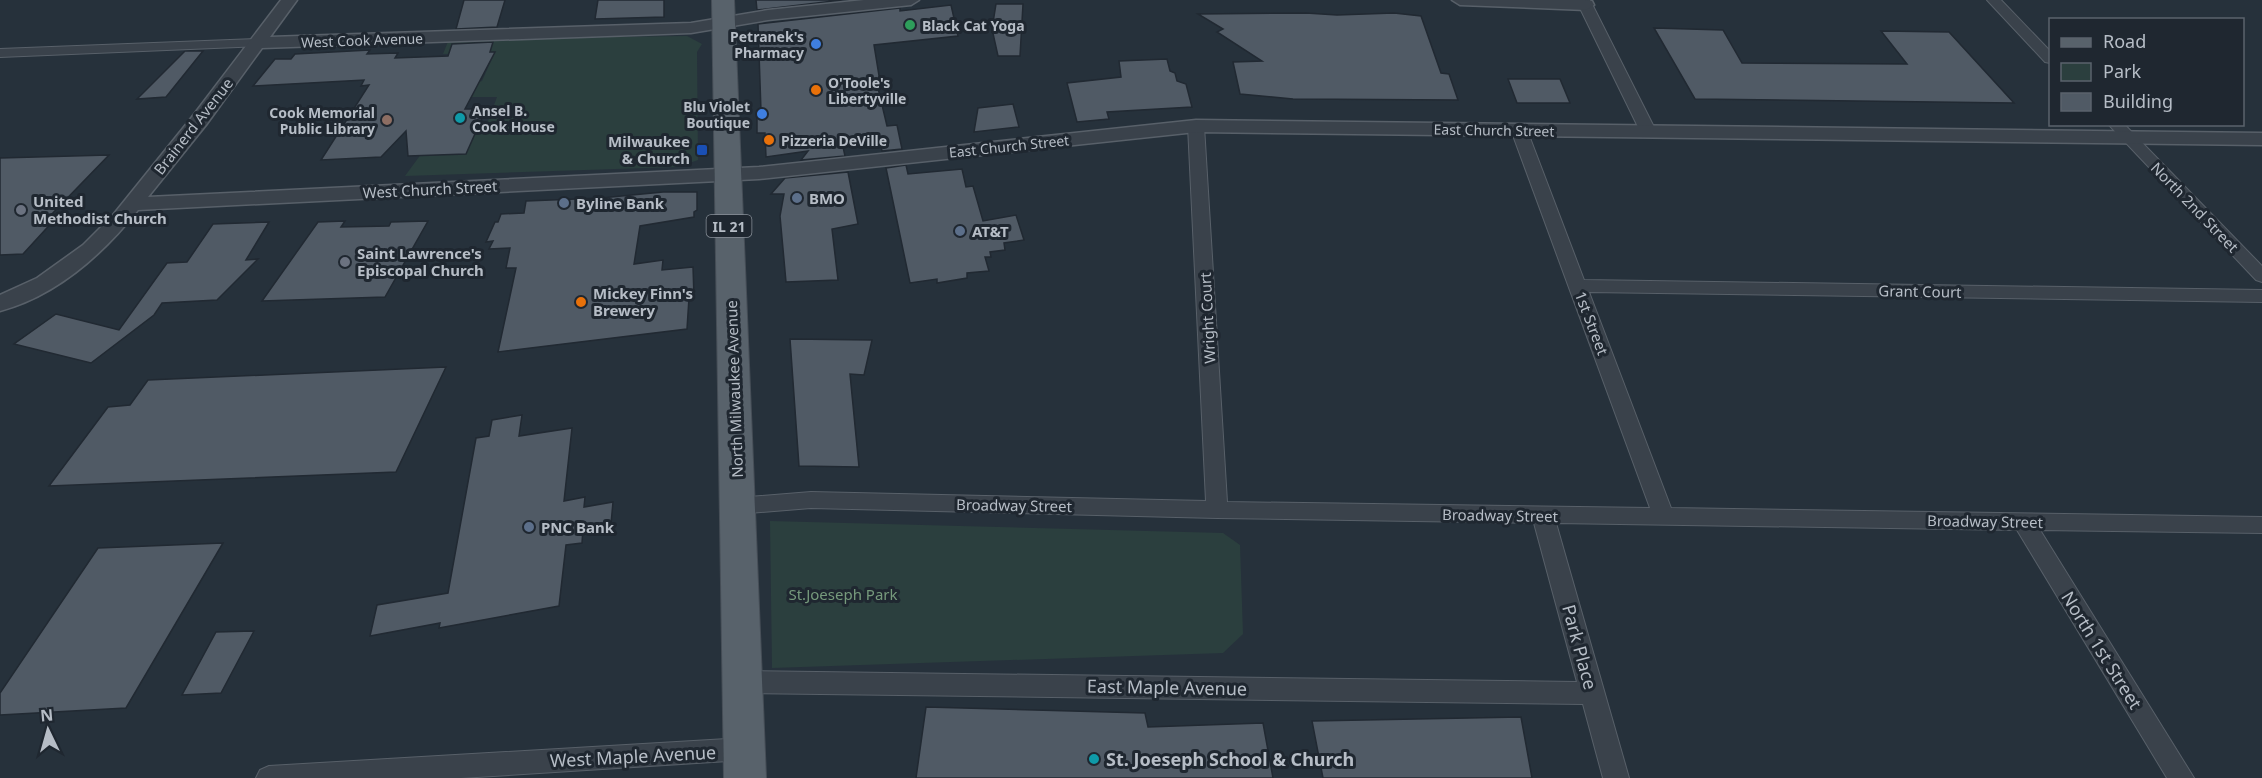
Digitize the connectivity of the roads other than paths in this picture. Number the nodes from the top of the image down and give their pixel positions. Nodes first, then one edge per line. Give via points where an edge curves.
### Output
1 (289, 0) edge
2 (910, 0) edge
3 (1460, 0) edge
4 (1994, 0) edge
5 (1585, 3) edge
6 (723, 11) edge
7 (256, 43) junction
8 (0, 53) edge
9 (2049, 57) edge
10 (1196, 126) junction
11 (1519, 130) junction
12 (1648, 131) junction
13 (2121, 131) edge
14 (2262, 139) edge
15 (728, 175) junction
16 (132, 204) junction
17 (2262, 276) edge
18 (1577, 285) junction
19 (2262, 296) edge
20 (0, 304) edge
21 (737, 506) junction
22 (1217, 510) junction
23 (1543, 515) junction
24 (1664, 517) junction
25 (2023, 522) junction
26 (2262, 525) edge
27 (742, 682) junction
28 (1592, 693) junction
29 (745, 764) edge
30 (269, 778) edge
31 (1616, 778) edge
32 (2181, 778) edge

1 - 7 street, Brainerd Avenue
2 - 6 street, West Cook Avenue via 768,15
3 - 5 street
4 - 9 street
5 - 12 street
6 - 7 street, West Cook Avenue via 691,28
6 - 15 main road, North Milwaukee Avenue / IL 21
7 - 8 street, West Cook Avenue
7 - 16 street, Brainerd Avenue
10 - 11 street, East Church Street
10 - 15 street, East Church Street
10 - 22 street, Wright Court
11 - 12 street, East Church Street
11 - 18 street, 1st Street
12 - 13 street, East Church Street
13 - 14 street, East Church Street
13 - 17 street, North 2nd Street
15 - 16 street, West Church Street
15 - 21 main road, North Milwaukee Avenue / IL 21
16 - 20 street, Brainerd Avenue via 84,256 45,283
18 - 19 street, Grant Court
18 - 24 street, 1st Street
21 - 22 street, Broadway Street via 811,500
21 - 27 main road, North Milwaukee Avenue / IL 21
22 - 23 street, Broadway Street
23 - 24 street, Broadway Street
23 - 28 street, Park Place
24 - 25 street, Broadway Street
25 - 26 street, Broadway Street
25 - 32 street, North 1st Street
27 - 28 street, East Maple Avenue
27 - 29 main road, North Milwaukee Avenue / IL 21
28 - 31 street, Park Place
29 - 30 street, West Maple Avenue

